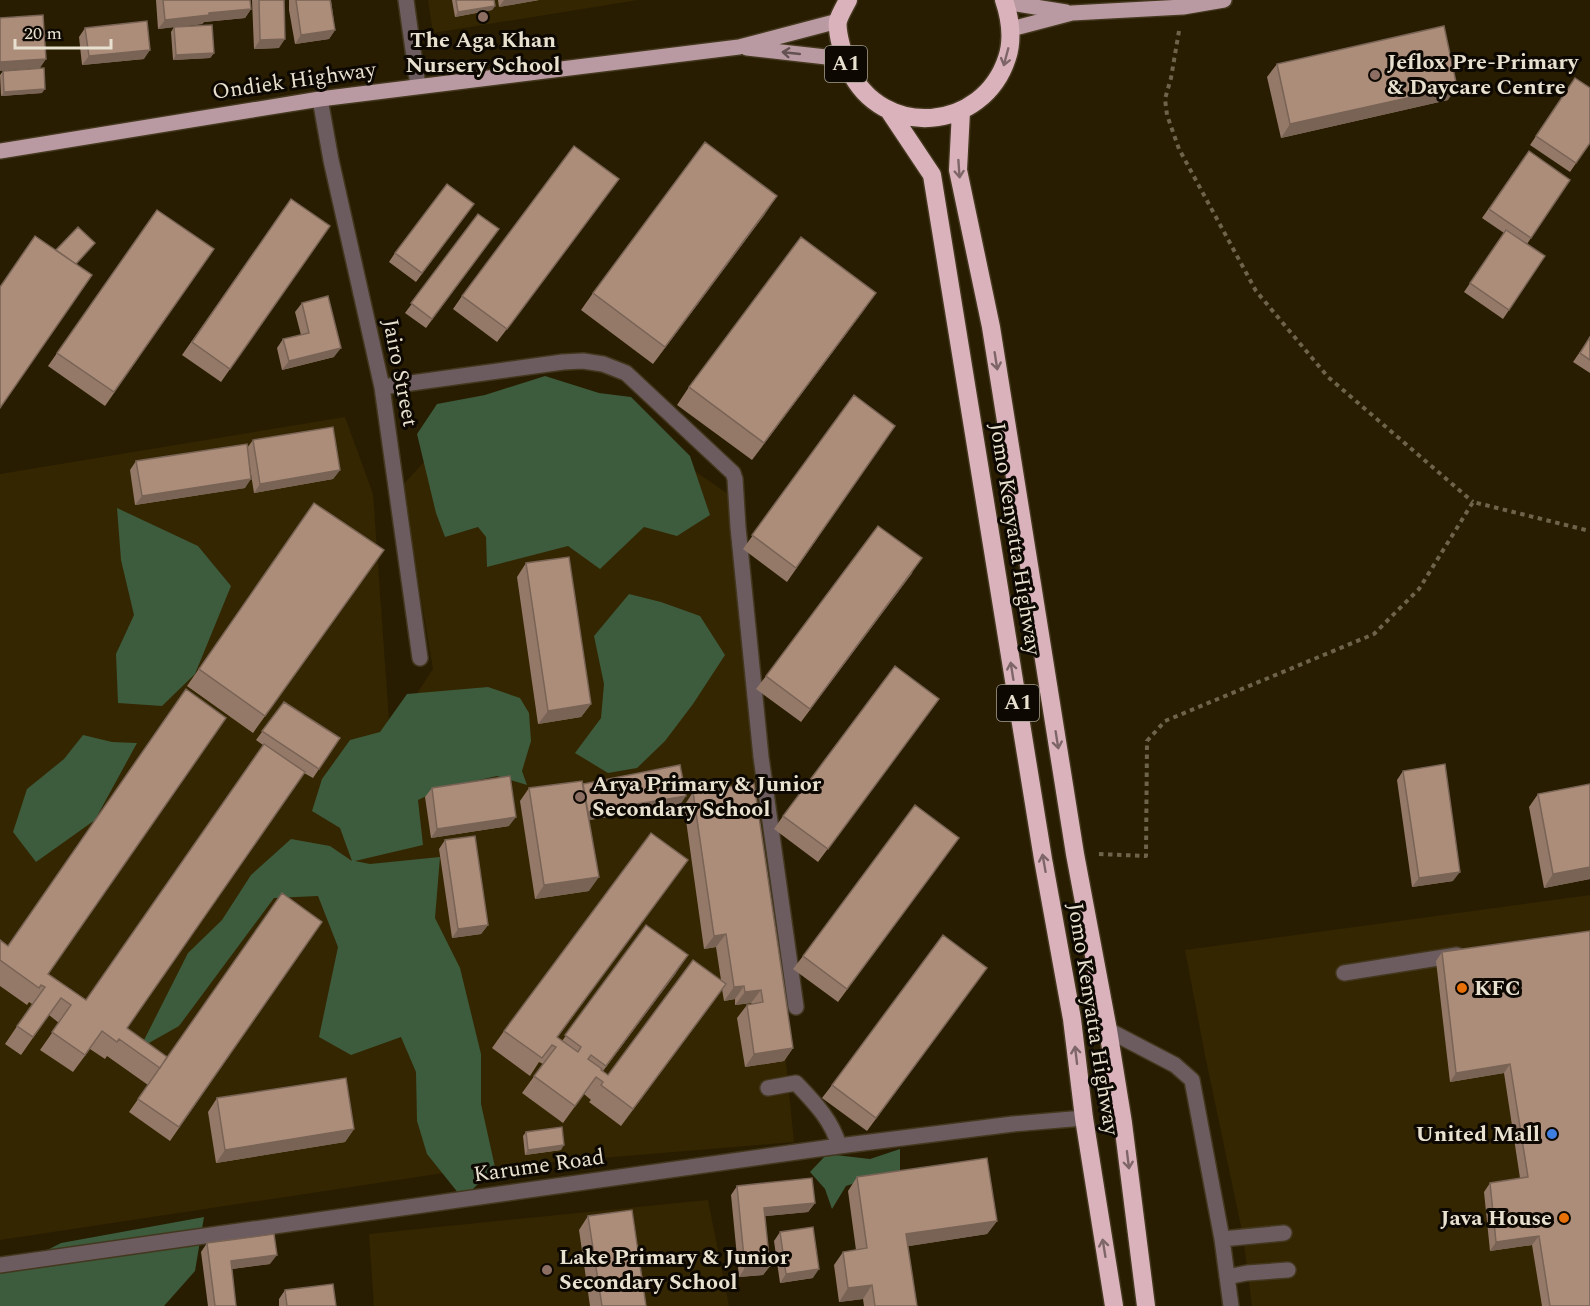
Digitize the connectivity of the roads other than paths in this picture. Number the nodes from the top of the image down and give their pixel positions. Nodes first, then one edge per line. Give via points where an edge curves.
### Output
1 (406, 0) edge
2 (848, 0) edge
3 (1224, 0) edge
4 (1005, 1) edge
5 (1072, 13) junction
6 (838, 21) junction
7 (1011, 28) junction
8 (739, 47) junction
9 (844, 58) junction
10 (418, 86) junction
11 (320, 99) junction
12 (961, 111) junction
13 (890, 112) junction
14 (0, 150) edge
15 (382, 387) junction
16 (420, 658) dead end
17 (1473, 952) edge
18 (1344, 973) dead end
19 (796, 1006) dead end
20 (1108, 1030) junction
21 (768, 1088) dead end
22 (1084, 1118) junction
23 (839, 1146) junction
24 (1284, 1233) dead end
25 (1222, 1239) junction
26 (0, 1265) edge
27 (1288, 1270) dead end
28 (1227, 1277) junction
29 (1114, 1306) edge
30 (1146, 1306) edge
31 (1232, 1306) edge

1 - 10 street
2 - 6 highway, A1
3 - 5 main road via 1183,7
4 - 5 main road
4 - 7 highway, Jomo Kenyatta Highway / A1
5 - 7 main road
6 - 8 main road, Ondiek Highway
6 - 9 highway, Jomo Kenyatta Highway / A1
7 -> 12 highway, Jomo Kenyatta Highway / A1 via 1008,57 998,79 982,98
9 -> 8 main road, Ondiek Highway
8 - 10 main road, Ondiek Highway
9 - 13 highway, Jomo Kenyatta Highway / A1 via 854,80 870,99
10 - 11 main road, Ondiek Highway
11 - 14 main road, Ondiek Highway
11 - 15 street, Jairo Street
12 - 13 highway, Jomo Kenyatta Highway / A1 via 938,118
12 -> 20 highway, Jomo Kenyatta Highway / A1 via 958,170 991,327 1075,854
22 -> 13 highway, Jomo Kenyatta Highway / A1 via 1072,1019 932,175
15 - 16 street, Jairo Street
15 - 19 street via 562,362 603,364 626,373 733,473 761,757
17 - 18 street
20 - 25 street via 1175,1065 1192,1080
20 -> 30 highway, Jomo Kenyatta Highway / A1
21 - 23 street via 796,1083 822,1111
22 - 23 street, Karume Road
29 -> 22 highway, Jomo Kenyatta Highway / A1
23 - 26 street, Karume Road
24 - 25 street
25 - 28 street
27 - 28 street
28 - 31 street

